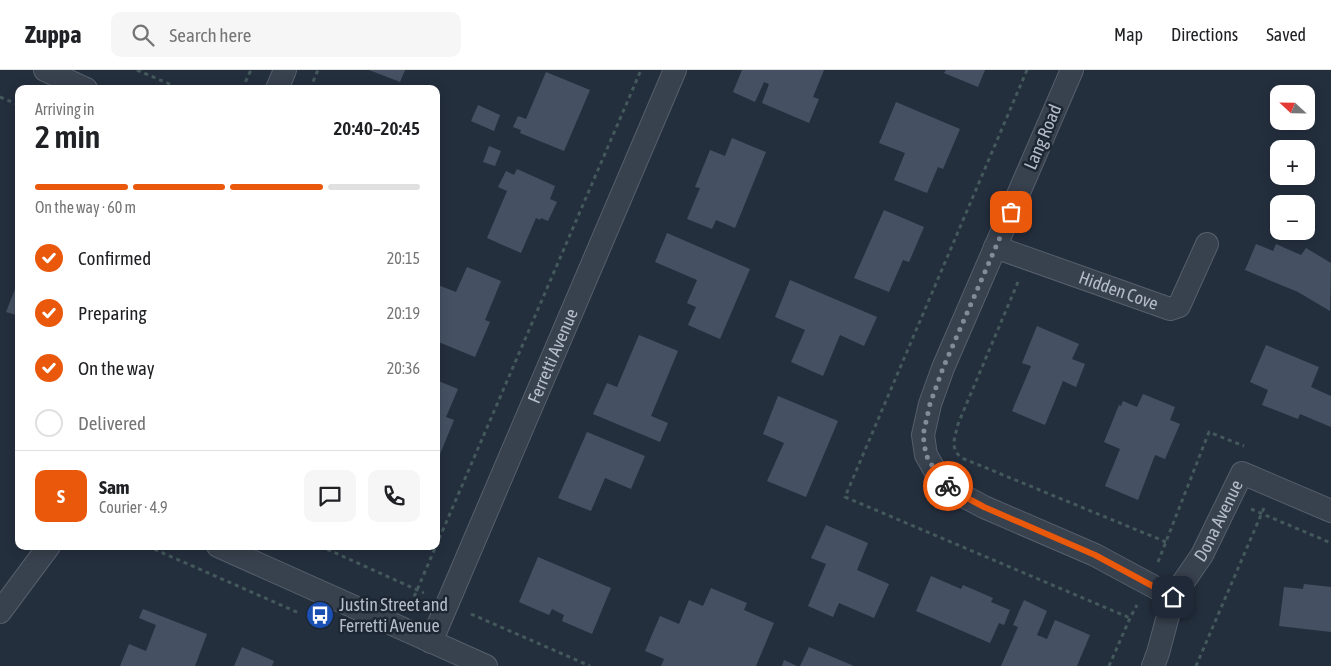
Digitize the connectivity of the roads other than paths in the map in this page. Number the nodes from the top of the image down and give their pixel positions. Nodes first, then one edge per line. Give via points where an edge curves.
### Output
1 (45, 70) edge
2 (285, 70) edge
3 (675, 70) edge
4 (1072, 70) edge
5 (77, 85) edge
6 (279, 85) edge
7 (1207, 244) dead end
8 (995, 247) junction
9 (1331, 511) edge
10 (46, 550) edge
11 (227, 550) edge
12 (1173, 597) junction
13 (0, 612) edge
14 (431, 642) junction
15 (486, 666) edge
16 (1153, 666) edge

1 - 5 street
2 - 6 street
3 - 14 street, Ferretti Avenue
4 - 8 street, Lang Road
7 - 8 street, Hidden Cove via 1178,306 1170,309
8 - 12 street, Lang Road via 930,404 923,435 926,455 941,481 956,492 1095,555
9 - 12 street, Dona Avenue via 1242,473 1202,555
10 - 13 street
11 - 14 street
12 - 16 street
14 - 15 street

